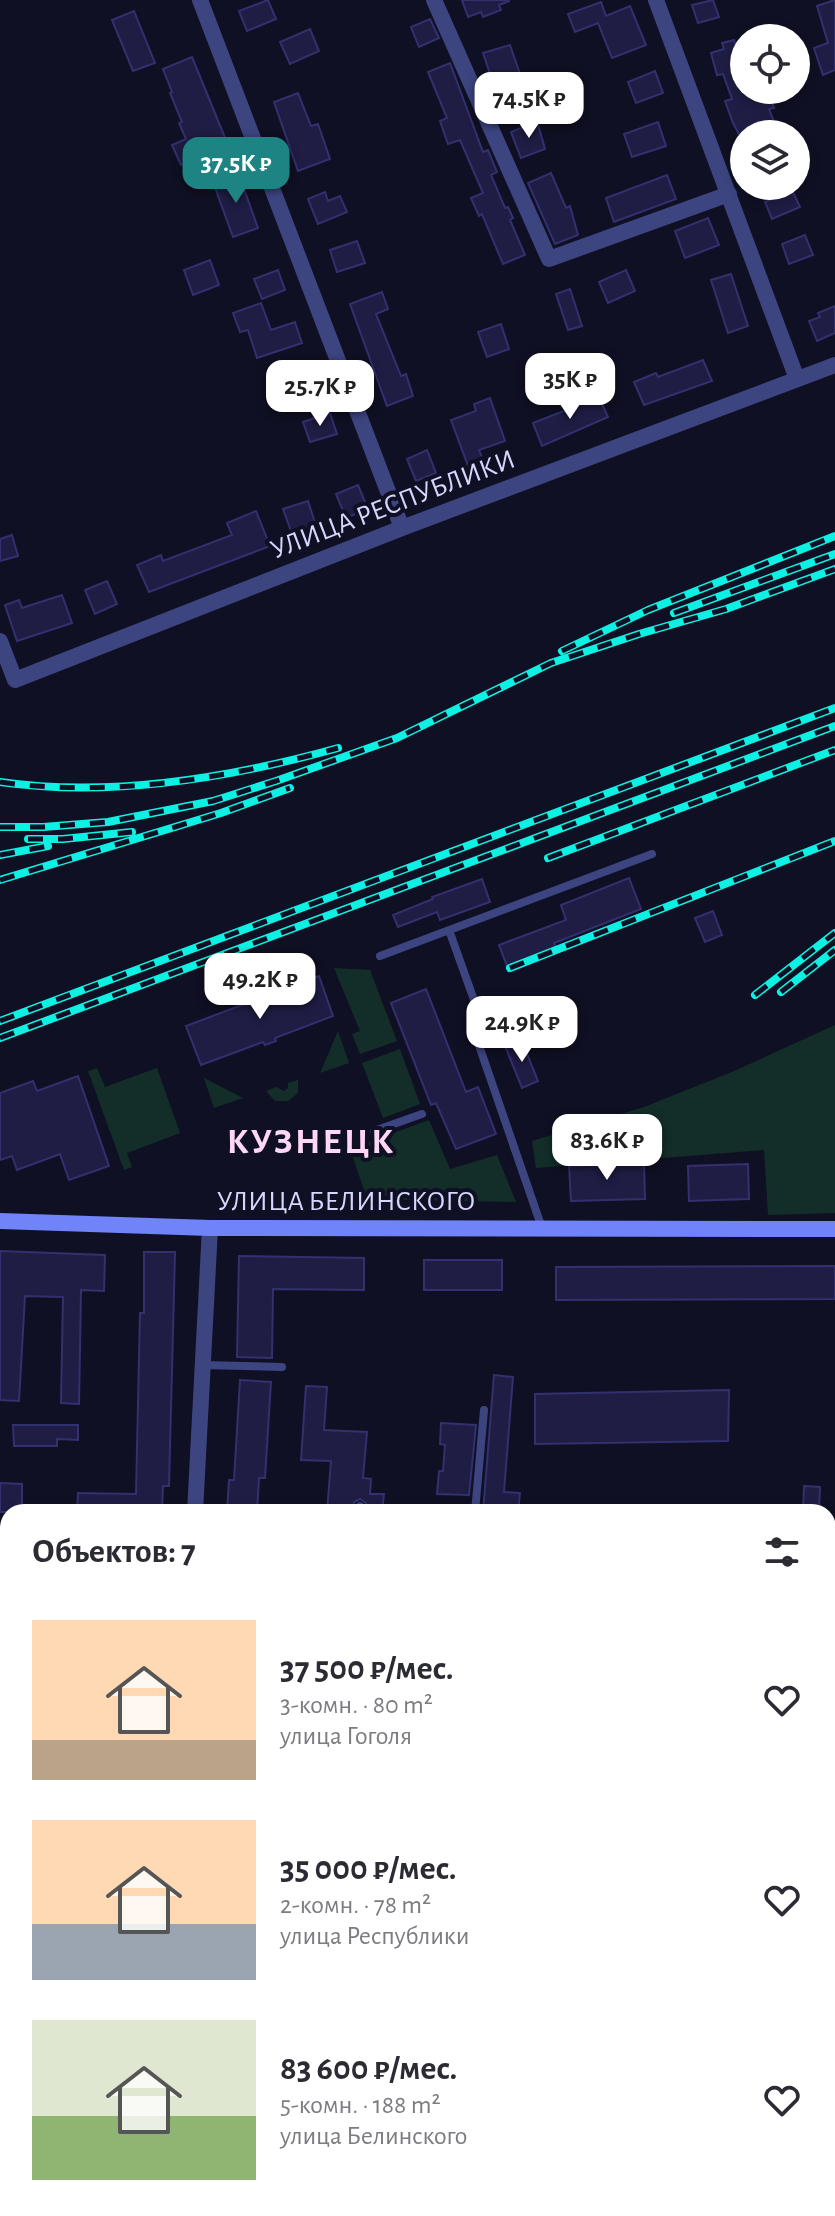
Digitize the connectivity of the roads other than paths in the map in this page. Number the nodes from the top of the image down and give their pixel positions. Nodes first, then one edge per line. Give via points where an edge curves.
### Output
1 (200, 0) edge
2 (434, 0) edge
3 (656, 0) edge
4 (729, 194) junction
5 (835, 365) edge
6 (797, 379) junction
7 (402, 528) junction
8 (0, 641) edge
9 (652, 854) dead end
10 (449, 930) junction
11 (380, 956) dead end
12 (422, 1114) dead end
13 (374, 1131) dead end
14 (0, 1221) edge
15 (210, 1228) junction
16 (542, 1229) junction
17 (835, 1229) edge
18 (203, 1365) junction
19 (282, 1367) dead end
20 (484, 1410) dead end
21 (195, 1504) edge
22 (476, 1504) edge

1 - 7 street
2 - 4 street via 549,259
3 - 4 street
4 - 6 street
5 - 6 street, УЛИЦА РЕСПУБЛИКИ
6 - 7 street, УЛИЦА РЕСПУБЛИКИ
7 - 8 street, УЛИЦА РЕСПУБЛИКИ via 15,680
9 - 10 lane
10 - 11 lane
10 - 16 lane via 474,1000 474,1031
12 - 13 lane
14 - 15 street, УЛИЦА БЕЛИНСКОГО
15 - 16 street, УЛИЦА БЕЛИНСКОГО
15 - 18 street
16 - 17 street, УЛИЦА БЕЛИНСКОГО
18 - 19 lane
18 - 21 street
20 - 22 lane

